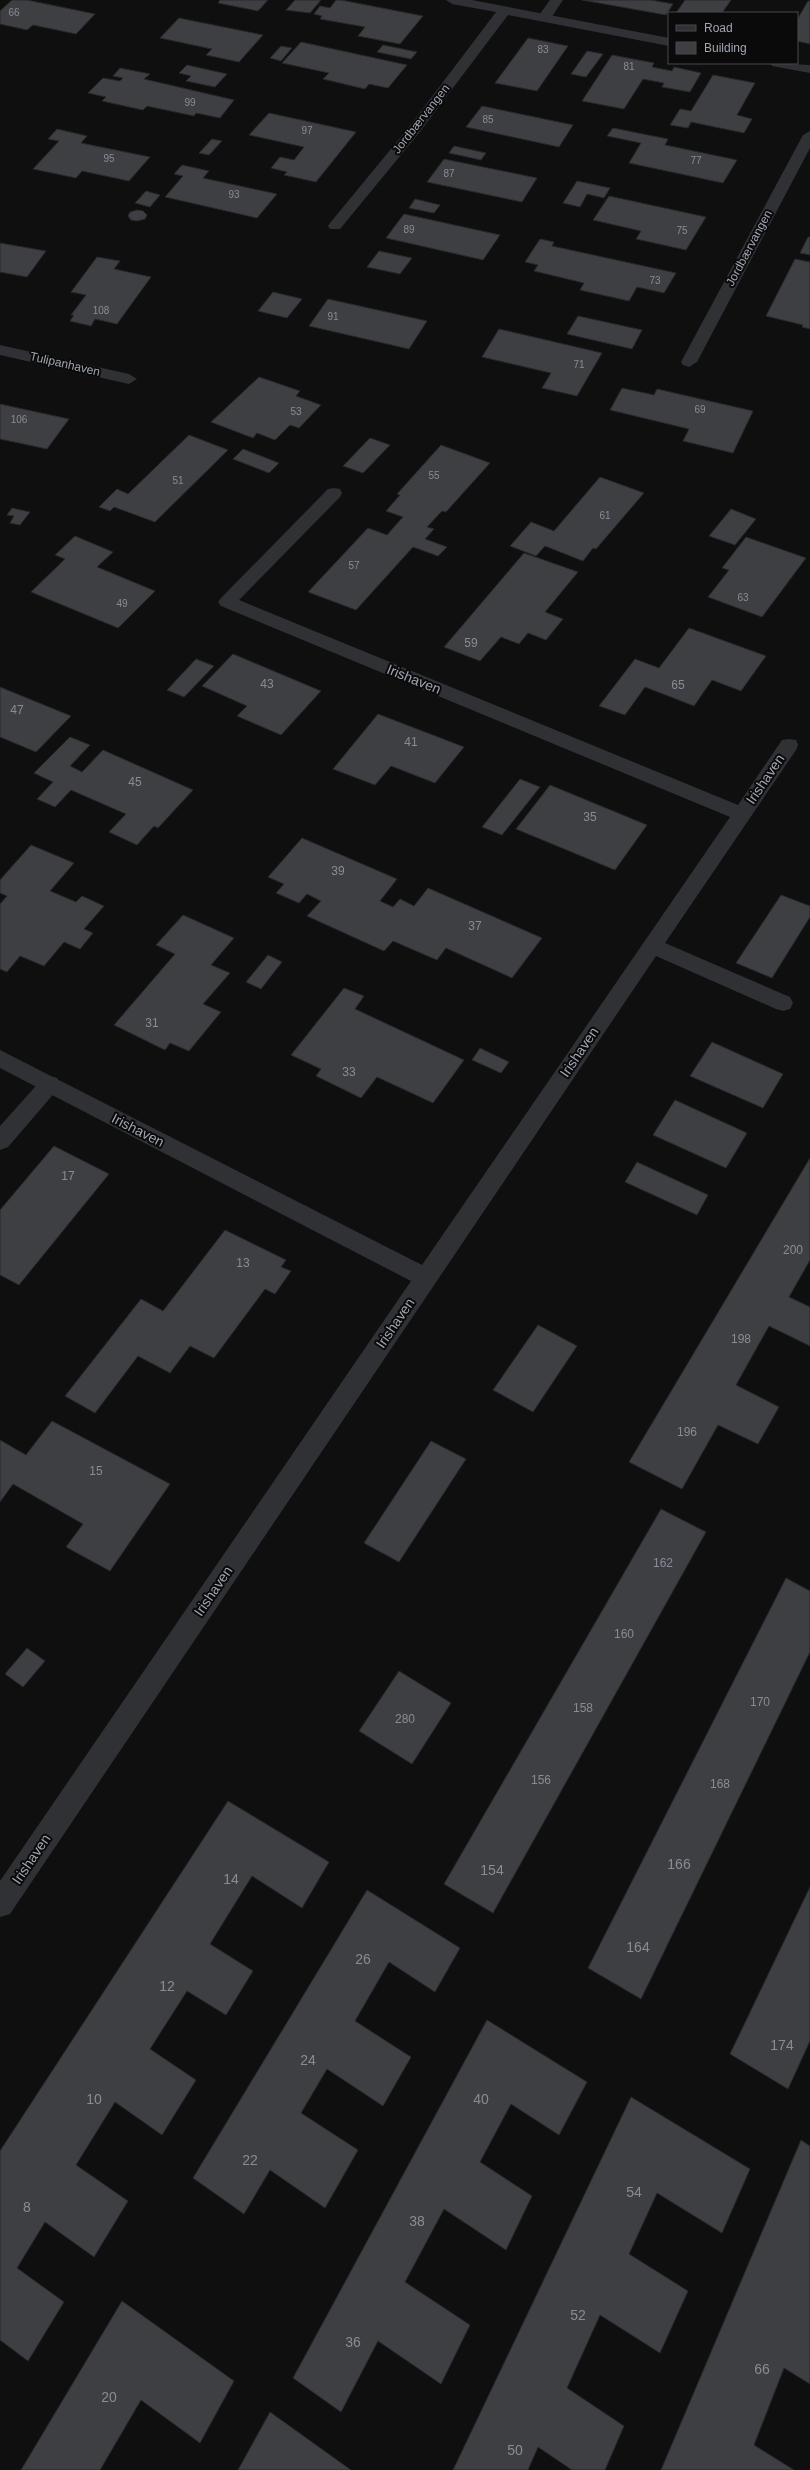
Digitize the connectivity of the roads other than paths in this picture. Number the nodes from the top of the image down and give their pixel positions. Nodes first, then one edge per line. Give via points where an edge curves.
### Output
1 (452, 0) edge
2 (557, 0) edge
3 (505, 10) junction
4 (544, 18) junction
5 (668, 42) edge
6 (782, 64) edge
7 (810, 69) edge
8 (810, 135) edge
9 (335, 226) dead end
10 (0, 350) edge
11 (689, 362) dead end
12 (129, 379) dead end
13 (334, 493) dead end
14 (789, 745) dead end
15 (742, 814) junction
16 (652, 946) junction
17 (783, 1003) dead end
18 (0, 1058) edge
19 (50, 1084) junction
20 (0, 1140) edge
21 (426, 1278) junction
22 (0, 1904) edge

1 - 3 street
2 - 4 street
3 - 4 street
3 - 9 street, Jordbærvangen via 414,130
4 - 5 street
6 - 7 street
8 - 11 street, Jordbærvangen
10 - 12 street, Tulipanhaven
13 - 15 street, Irishaven via 227,602
14 - 15 street, Irishaven
15 - 16 street, Irishaven
16 - 17 street
16 - 21 street, Irishaven
18 - 19 street, Irishaven
19 - 20 street
19 - 21 street, Irishaven
21 - 22 street, Irishaven

